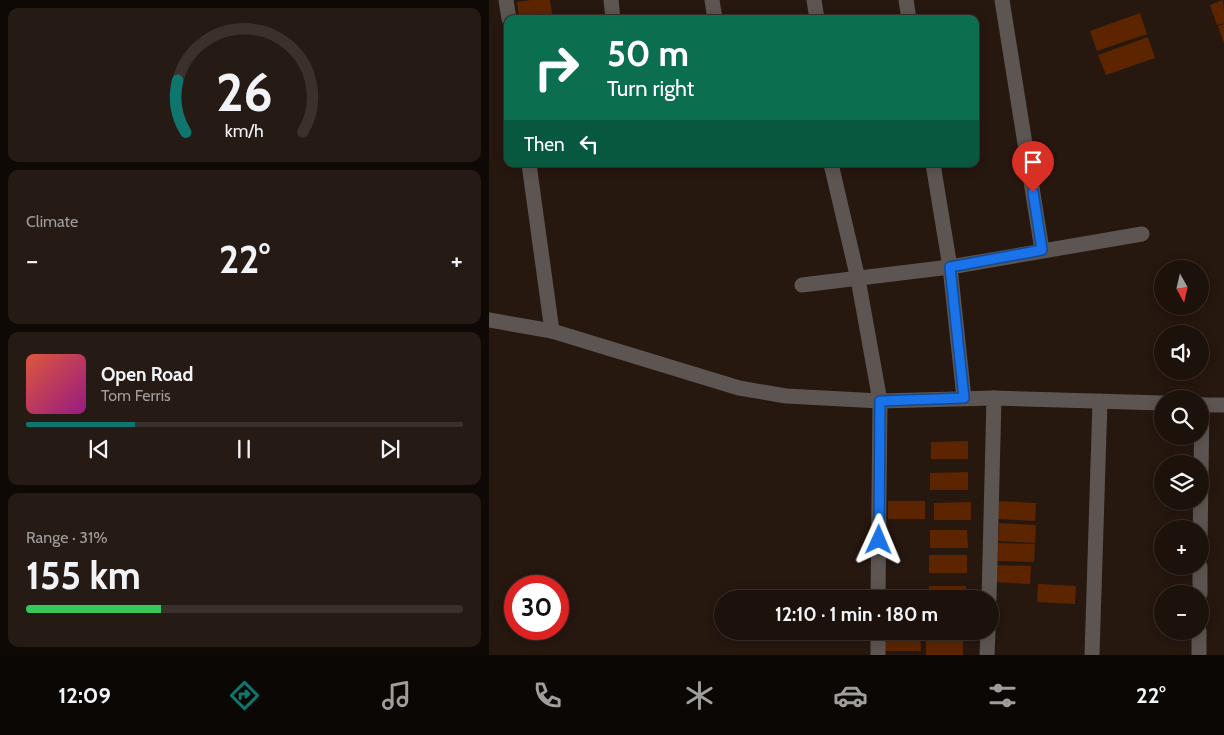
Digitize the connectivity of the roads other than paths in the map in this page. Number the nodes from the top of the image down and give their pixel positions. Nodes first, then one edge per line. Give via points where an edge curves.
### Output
1 (506, 0) edge
2 (611, 0) edge
3 (712, 0) edge
4 (815, 0) edge
5 (906, 0) edge
6 (1002, 0) edge
7 (508, 15) edge
8 (613, 15) edge
9 (714, 15) edge
10 (817, 15) edge
11 (908, 15) edge
12 (529, 167) edge
13 (832, 167) edge
14 (933, 167) edge
15 (1143, 234) dead end
16 (1042, 250) junction
17 (950, 267) junction
18 (858, 279) junction
19 (802, 286) dead end
20 (489, 320) edge
21 (552, 331) junction
22 (964, 398) junction
23 (994, 398) junction
24 (880, 401) junction
25 (1100, 401) junction
26 (1154, 403) edge
27 (1209, 405) edge
28 (1224, 406) edge
29 (1201, 445) edge
30 (1200, 520) edge
31 (878, 590) edge
32 (989, 590) edge
33 (878, 640) edge
34 (987, 640) edge
35 (1199, 640) edge
36 (878, 655) edge
37 (987, 655) edge
38 (1093, 655) edge
39 (1199, 655) edge

1 - 7 street
2 - 8 street
3 - 9 street
4 - 10 street
5 - 11 street
6 - 16 street
12 - 21 street
13 - 18 street
14 - 17 street
15 - 16 street
16 - 17 street
17 - 18 street
17 - 22 street
18 - 19 street
18 - 24 street
20 - 21 street
21 - 24 street via 739,388 786,396
22 - 23 street
22 - 24 street
23 - 25 street
23 - 32 street
24 - 31 street
25 - 26 street
25 - 38 street
27 - 28 street
29 - 30 street
33 - 36 street
34 - 37 street
35 - 39 street

